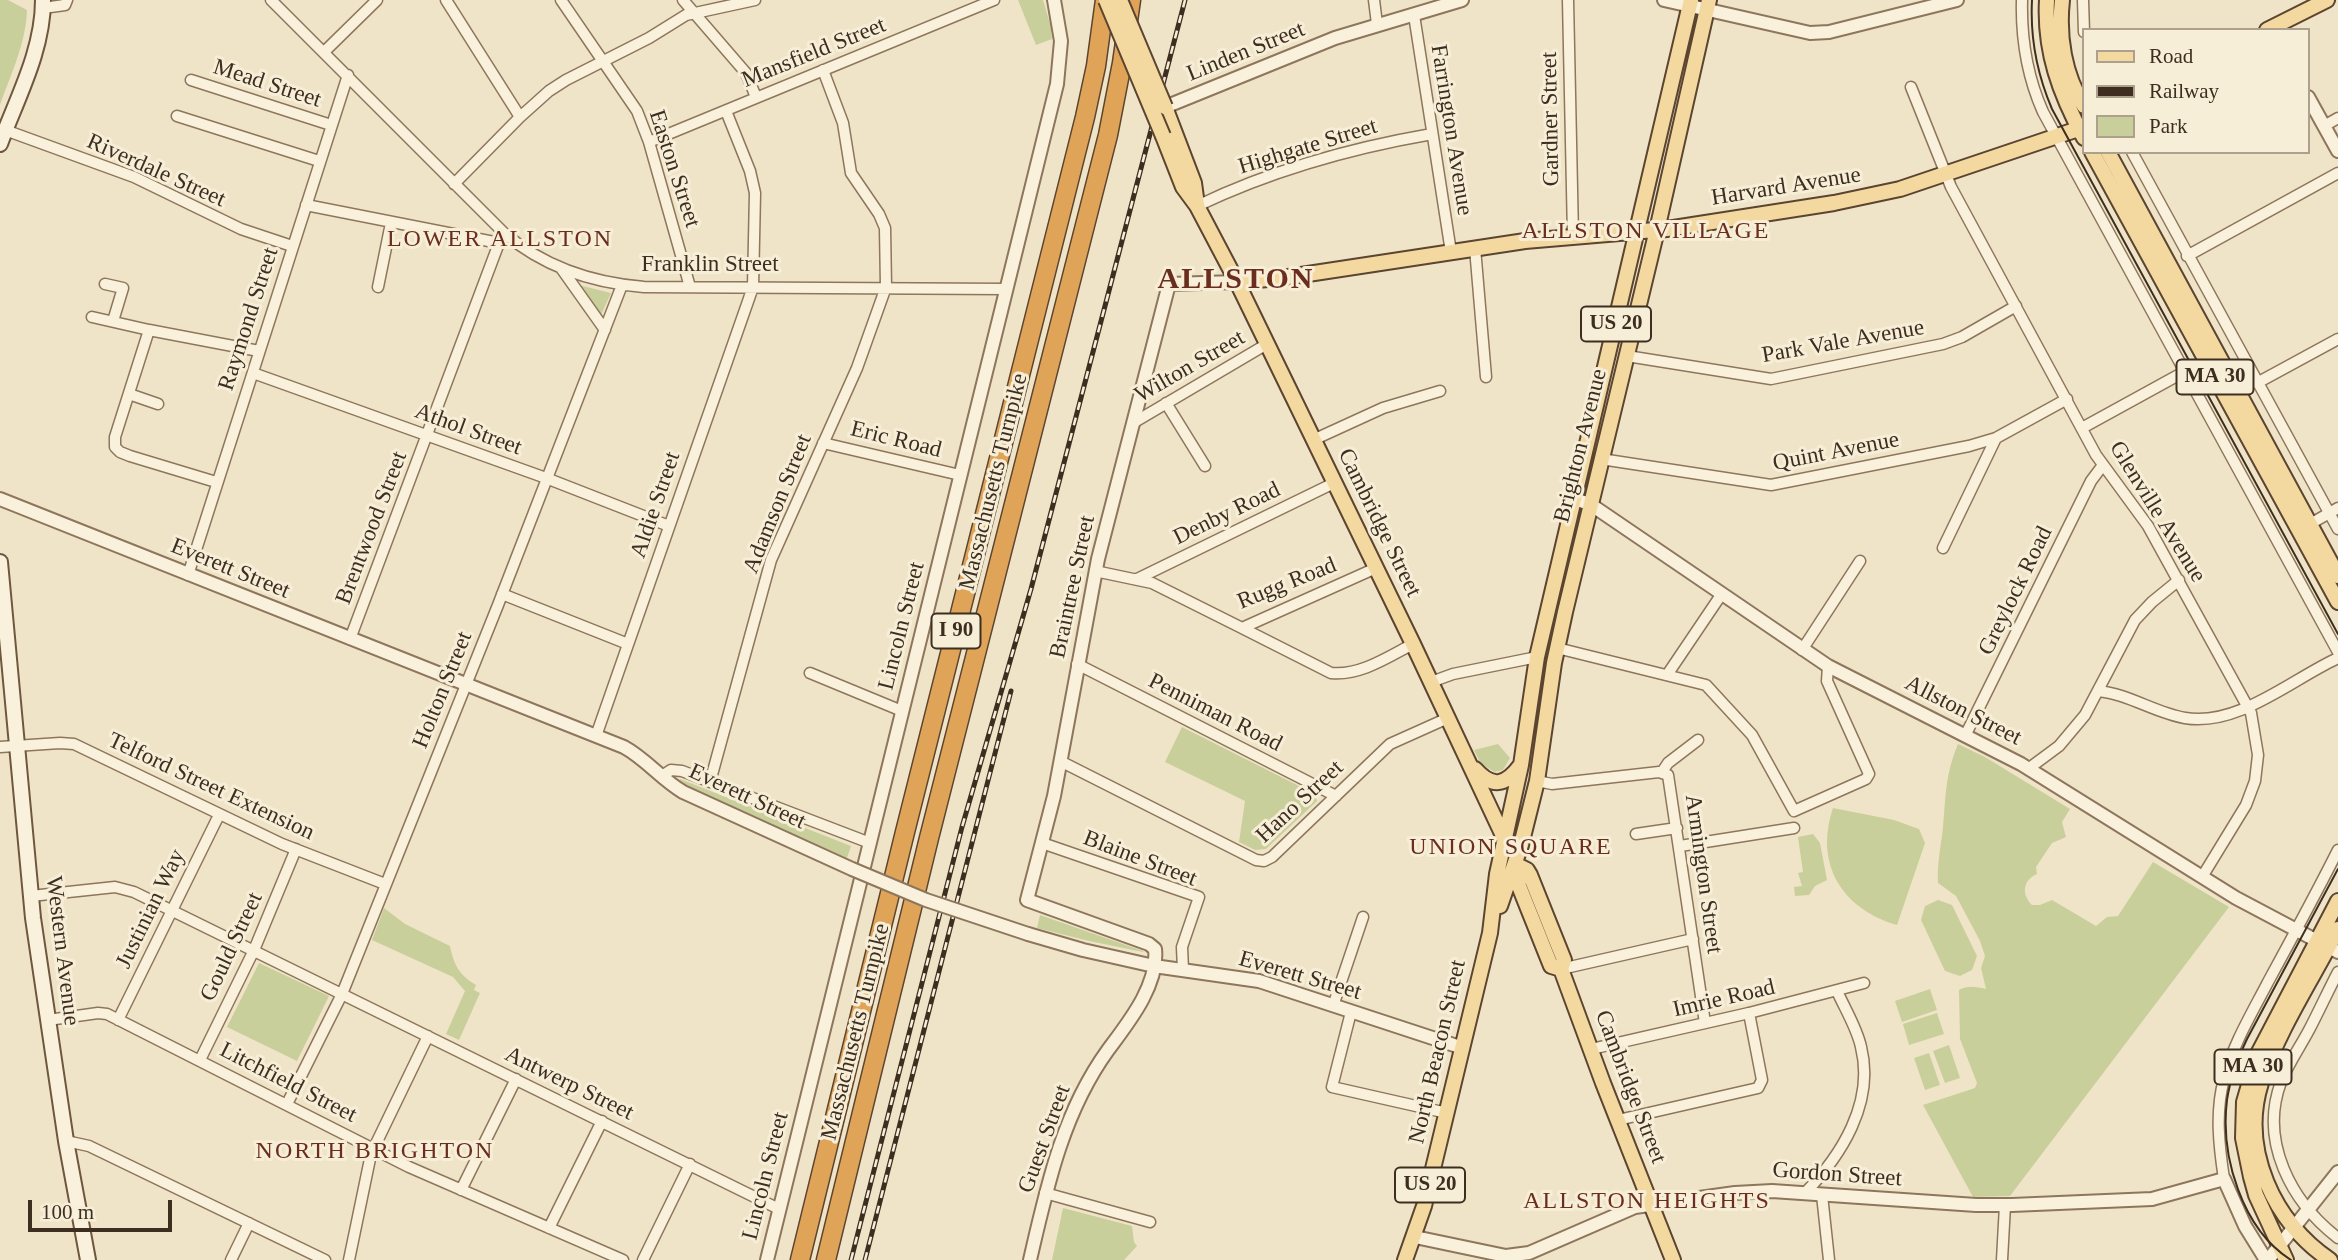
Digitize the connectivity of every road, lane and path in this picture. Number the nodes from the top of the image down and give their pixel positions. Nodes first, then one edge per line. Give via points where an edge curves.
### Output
1 (67, 0) edge
2 (271, 0) edge
3 (377, 0) edge
4 (446, 0) edge
5 (561, 0) edge
6 (683, 0) edge
7 (755, 0) edge
8 (994, 0) edge
9 (1054, 0) edge
10 (1105, 0) edge
11 (1120, 0) edge
12 (1131, 0) edge
13 (1374, 0) edge
14 (1462, 0) edge
15 (1568, 0) edge
16 (1664, 0) edge
17 (1957, 0) edge
18 (2022, 0) edge
19 (2047, 0) edge
20 (2062, 0) edge
21 (2083, 0) edge
22 (2327, 0) edge
23 (1690, 3) edge
24 (43, 4) edge
25 (1708, 5) edge
26 (693, 13) junction
27 (1414, 15) junction
28 (1377, 24) junction
29 (2084, 28) edge
30 (2272, 28) edge
31 (324, 52) junction
32 (602, 62) junction
33 (823, 71) junction
34 (348, 75) junction
35 (191, 80) dead end
36 (1911, 87) dead end
37 (756, 97) junction
38 (2310, 101) edge
39 (2082, 102) edge
40 (1169, 109) junction
41 (726, 111) junction
42 (177, 116) dead end
43 (520, 117) junction
44 (2338, 118) edge
45 (331, 125) junction
46 (2324, 126) junction
47 (2082, 131) edge
48 (1432, 134) junction
49 (2055, 136) junction
50 (3, 137) edge
51 (649, 142) junction
52 (2338, 151) edge
53 (2093, 154) edge
54 (2109, 154) edge
55 (2133, 154) edge
56 (319, 161) junction
57 (2338, 173) edge
58 (1945, 174) junction
59 (454, 184) junction
60 (306, 205) junction
61 (1197, 205) junction
62 (391, 223) junction
63 (1657, 230) junction
64 (1637, 231) junction
65 (1573, 236) junction
66 (503, 239) junction
67 (292, 246) junction
68 (1475, 248) junction
69 (1451, 252) junction
70 (2187, 256) junction
71 (561, 268) junction
72 (1237, 282) junction
73 (105, 284) dead end
74 (622, 285) junction
75 (753, 286) junction
76 (378, 287) dead end
77 (690, 287) junction
78 (886, 287) junction
79 (1006, 289) junction
80 (2016, 306) junction
81 (92, 317) dead end
82 (113, 321) junction
83 (149, 330) junction
84 (605, 330) junction
85 (2338, 339) edge
86 (1267, 344) junction
87 (258, 351) junction
88 (1626, 356) junction
89 (2184, 372) junction
90 (253, 373) junction
91 (1486, 377) dead end
92 (2232, 380) junction
93 (2258, 383) junction
94 (1440, 391) dead end
95 (129, 394) junction
96 (2067, 399) junction
97 (1166, 403) junction
98 (158, 404) dead end
99 (1133, 423) junction
100 (2082, 428) junction
101 (427, 436) junction
102 (1996, 438) junction
103 (1313, 440) junction
104 (824, 443) junction
105 (1601, 459) junction
106 (2103, 465) junction
107 (1205, 466) dead end
108 (960, 475) junction
109 (546, 478) junction
110 (216, 482) junction
111 (1335, 483) junction
112 (0, 499) edge
113 (1574, 499) junction
114 (1590, 504) junction
115 (2334, 511) edge
116 (669, 526) junction
117 (2304, 527) junction
118 (2338, 529) edge
119 (1944, 548) dead end
120 (1860, 561) dead end
121 (0, 562) edge
122 (1376, 568) junction
123 (1096, 571) junction
124 (188, 575) junction
125 (2338, 576) edge
126 (1136, 579) junction
127 (2179, 580) junction
128 (502, 594) junction
129 (1721, 595) junction
130 (2338, 603) edge
131 (1242, 628) junction
132 (350, 639) junction
133 (628, 644) junction
134 (1413, 644) junction
135 (1557, 648) junction
136 (1802, 650) junction
137 (2338, 652) edge
138 (1537, 657) junction
139 (2338, 658) edge
140 (1077, 664) junction
141 (1828, 666) junction
142 (810, 673) dead end
143 (1667, 675) junction
144 (1431, 682) junction
145 (466, 685) junction
146 (2098, 691) junction
147 (2248, 706) junction
148 (902, 711) junction
149 (1448, 719) junction
150 (596, 736) junction
151 (1965, 736) junction
152 (1698, 740) dead end
153 (19, 746) junction
154 (0, 747) edge
155 (1060, 761) junction
156 (1470, 765) junction
157 (1521, 765) junction
158 (2028, 769) junction
159 (1664, 772) junction
160 (662, 776) junction
161 (1537, 781) junction
162 (710, 782) junction
163 (1336, 796) junction
164 (219, 815) junction
165 (1677, 828) junction
166 (1794, 828) dead end
167 (1636, 834) dead end
168 (1506, 842) junction
169 (870, 843) junction
170 (1042, 843) junction
171 (1680, 846) junction
172 (296, 849) junction
173 (2338, 850) edge
174 (1515, 864) junction
175 (2202, 877) junction
176 (385, 884) junction
177 (31, 896) junction
178 (2338, 901) edge
179 (172, 910) junction
180 (1363, 917) dead end
181 (2338, 929) edge
182 (2297, 930) junction
183 (1490, 933) junction
184 (1693, 939) junction
185 (2328, 947) edge
186 (254, 950) junction
187 (1154, 966) junction
188 (1561, 969) junction
189 (1183, 971) junction
190 (2338, 972) edge
191 (1864, 983) dead end
192 (1838, 991) junction
193 (342, 994) junction
194 (1333, 1006) junction
195 (1351, 1012) junction
196 (1749, 1013) junction
197 (48, 1020) junction
198 (118, 1020) junction
199 (1706, 1023) junction
200 (428, 1036) junction
201 (1462, 1048) junction
202 (1591, 1049) junction
203 (200, 1060) junction
204 (516, 1079) junction
205 (288, 1104) junction
206 (1447, 1113) junction
207 (1618, 1120) junction
208 (602, 1121) junction
209 (66, 1141) junction
210 (373, 1149) junction
211 (690, 1164) junction
212 (2338, 1172) edge
213 (2224, 1179) junction
214 (461, 1190) junction
215 (1045, 1194) junction
216 (1804, 1194) junction
217 (1822, 1195) junction
218 (1653, 1205) junction
219 (2005, 1205) junction
220 (779, 1209) junction
221 (2307, 1210) junction
222 (1150, 1222) dead end
223 (249, 1223) junction
224 (2293, 1227) junction
225 (549, 1228) junction
226 (1415, 1237) junction
227 (2338, 1238) edge
228 (2279, 1245) junction
229 (1520, 1258) edge
230 (88, 1260) edge
231 (231, 1260) edge
232 (325, 1260) edge
233 (349, 1260) edge
234 (623, 1260) edge
235 (643, 1260) edge
236 (767, 1260) edge
237 (800, 1260) edge
238 (826, 1260) edge
239 (1030, 1260) edge
240 (1405, 1260) edge
241 (1673, 1260) edge
242 (1829, 1260) edge
243 (2002, 1260) edge
244 (2267, 1260) edge
245 (2286, 1260) edge
246 (2330, 1260) edge

1 - 24 street via 65,5
2 - 31 street, Franklin Street
3 - 31 street
4 - 43 street
5 - 32 street, Easton Street
6 - 26 street
7 - 26 street
8 - 33 street, Mansfield Street
9 - 79 street, Lincoln Street via 1061,37 1059,70
10 - 61 main road, Cambridge Street, bridge via 1183,187
10 - 237 highway, Massachusetts Turnpike / I 90 via 1079,144
11 - 40 main road, Cambridge Street, bridge
12 - 238 highway, Massachusetts Turnpike / I 90 via 1108,135
13 - 28 street
14 - 27 street, Linden Street
15 - 65 street, Gardner Street
16 - 23 street
17 - 25 street via 1820,33 1800,32
18 - 49 street via 2032,88
19 - 47 main road via 2052,65
20 - 39 main road via 2064,52
21 - 29 street
22 - 30 main road
23 - 25 street
23 - 64 main road, Brighton Avenue / US 20
24 - 50 main road via 37,47
25 - 63 main road, Brighton Avenue / US 20
26 - 32 street
26 - 37 street via 746,73
27 - 28 street, Linden Street
27 - 48 street, Farrington Avenue
28 - 40 street, Linden Street
31 - 34 street, Franklin Street
32 - 43 street via 548,91
32 - 51 street, Easton Street via 637,111
33 - 37 street, Mansfield Street
33 - 78 street, Adamson Street via 844,123 851,173 885,228
34 - 45 street, Raymond Street
34 - 59 street, Franklin Street
35 - 45 street, Mead Street
36 - 58 street, Glenville Avenue
37 - 41 street, Mansfield Street
38 - 46 street
40 - 61 main road, Cambridge Street
41 - 51 street, Mansfield Street
41 - 75 street, Aldie Street via 755,194
42 - 56 street
43 - 59 street
44 - 46 street
45 - 56 street, Raymond Street
46 - 52 street
47 - 49 main road, Harvard Avenue
48 - 61 street, Highgate Street via 1368,145
48 - 69 street, Farrington Avenue
49 - 58 main road, Harvard Avenue
49 - 89 street
50 - 67 street, Riverdale Street via 134,177 241,229
51 - 77 street, Easton Street
53 - 117 main road, MA 30
54 - 92 main road, MA 30
55 - 70 street
56 - 60 street, Raymond Street
57 - 70 street
58 - 63 main road, Harvard Avenue via 1872,196
58 - 80 street, Glenville Avenue
59 - 66 street, Franklin Street
60 - 62 street
60 - 67 street, Raymond Street
61 - 72 main road, Cambridge Street
62 - 66 street
62 - 76 street
63 - 64 main road, Harvard Avenue
63 - 88 main road, Brighton Avenue / US 20
64 - 65 main road, Harvard Avenue
64 - 113 main road, Brighton Avenue / US 20
65 - 68 main road, Harvard Avenue
66 - 71 street, Franklin Street
66 - 101 street, Brentwood Street
67 - 87 street, Raymond Street
68 - 69 main road, Harvard Avenue
68 - 91 street
69 - 72 main road, Harvard Avenue
70 - 93 street
71 - 74 street, Franklin Street
71 - 84 street
72 - 86 main road, Cambridge Street
72 - 99 street, Braintree Street via 1169,284
73 - 82 street via 123,288
74 - 77 street, Franklin Street
74 - 84 street, Holton Street
75 - 77 street, Franklin Street
75 - 78 street, Franklin Street
75 - 116 street, Aldie Street
78 - 79 street, Franklin Street
78 - 104 street, Adamson Street via 872,332
79 - 108 street, Lincoln Street
80 - 88 street, Park Vale Avenue via 1943,344 1771,379
80 - 96 street, Glenville Avenue
81 - 82 street
82 - 83 street
83 - 87 street
83 - 95 street
84 - 109 street, Holton Street
85 - 93 street
86 - 97 street, Wilton Street
86 - 103 main road, Cambridge Street
87 - 90 street, Raymond Street
88 - 105 main road, Brighton Avenue / US 20
89 - 100 street
89 - 137 street
90 - 101 street, Athol Street
90 - 110 street, Raymond Street
92 - 93 street
92 - 117 main road, MA 30
93 - 115 street
94 - 103 street via 1383,408
95 - 98 street
95 - 110 street via 115,447 130,456
96 - 100 street, Glenville Avenue
96 - 102 street, Quint Avenue
97 - 99 street, Wilton Street
97 - 107 street
99 - 123 street, Braintree Street
100 - 106 street, Glenville Avenue
101 - 109 street, Athol Street
101 - 132 street, Brentwood Street
102 - 105 street, Quint Avenue via 1772,485
102 - 119 street
103 - 111 main road, Cambridge Street
104 - 108 street, Eric Road
104 - 162 street, Adamson Street via 771,560
105 - 114 main road, Brighton Avenue / US 20
106 - 127 street, Glenville Avenue via 2148,526
106 - 151 street, Greylock Road
108 - 148 street, Lincoln Street
109 - 116 street, Athol Street
109 - 128 street, Holton Street
110 - 124 street, Raymond Street
111 - 122 main road, Cambridge Street
111 - 126 street, Denby Road
112 - 124 street, Everett Street
113 - 114 street, Allston Street
113 - 138 main road, Brighton Avenue / US 20
114 - 129 street, Allston Street
114 - 135 main road, Brighton Avenue / US 20
115 - 117 street
115 - 118 street
116 - 133 street, Aldie Street
117 - 125 main road, MA 30
117 - 130 main road, MA 30
120 - 136 street
121 - 153 main road, Western Avenue
122 - 131 street, Rugg Road
122 - 134 main road, Cambridge Street
123 - 126 street, Rugg Road
123 - 140 street, Braintree Street
124 - 132 street, Everett Street
126 - 131 street, Rugg Road
127 - 146 street via 2135,620
127 - 147 street, Glenville Avenue
128 - 133 street
128 - 145 street, Holton Street
129 - 136 street, Allston Street
129 - 143 street
131 - 134 street via 1331,673 1357,671
132 - 145 street, Everett Street
133 - 150 street, Aldie Street
134 - 144 main road, Cambridge Street
135 - 143 street
135 - 161 main road, Brighton Avenue / US 20
136 - 141 street, Allston Street
138 - 144 street
138 - 157 main road, Brighton Avenue / US 20
139 - 147 street
140 - 155 street, Braintree Street
140 - 163 street, Penniman Road
141 - 143 street via 1827,681 1869,769 1867,779 1794,811 1752,735 1706,685
141 - 151 street, Allston Street
142 - 148 street
144 - 149 main road, Cambridge Street
145 - 150 street, Everett Street
145 - 176 street, Holton Street
146 - 147 street via 2197,719 2214,719
146 - 158 street via 2059,746
147 - 175 street, Glenville Avenue via 2257,737 2255,780 2246,805
148 - 169 street, Lincoln Street
149 - 156 main road, Cambridge Street
149 - 163 street, Hano Street via 1390,744
150 - 160 street, Everett Street via 635,753
151 - 158 street, Allston Street
152 - 159 street via 1668,763
153 - 154 street, Telford Street Extension
153 - 164 street, Telford Street Extension via 74,744
153 - 177 main road, Western Avenue
155 - 163 street, Hano Street via 1259,861 1272,857
155 - 170 street, Braintree Street
156 - 157 main road via 1482,778 1497,782 1508,780
156 - 168 main road, Cambridge Street
157 - 168 main road, Brighton Avenue / US 20
158 - 175 street, Allston Street
159 - 161 street via 1552,784
159 - 165 street, Armington Street via 1670,778
160 - 162 street via 676,769
160 - 187 street, Everett Street, bridge via 682,792 933,902 1083,950
161 - 174 main road, Brighton Avenue / US 20
162 - 169 street
164 - 172 street, Telford Street Extension
164 - 179 street, Justinian Way
165 - 167 street
165 - 171 street, Armington Street
166 - 171 street
168 - 174 main road, Cambridge Street
168 - 183 main road, North Beacon Street / US 20
169 - 220 street, Lincoln Street
170 - 187 street, Braintree Street via 1027,900 1152,946
170 - 189 street, Blaine Street via 1199,897 1182,947
171 - 184 street, Armington Street
172 - 176 street, Telford Street Extension
172 - 186 street, Gould Street
173 - 182 street
174 - 183 main road, North Beacon Street / US 20
174 - 188 main road, Cambridge Street via 1546,956 1551,966
174 - 188 main road, Cambridge Street via 1530,875 1564,960
175 - 182 street, Allston Street
176 - 193 street, Holton Street
177 - 179 street, Antwerp Street via 115,887
177 - 197 main road, Western Avenue
178 - 185 main road, MA 30
179 - 186 street, Antwerp Street
179 - 198 street, Justinian Way
180 - 194 street
181 - 185 main road, MA 30
182 - 185 street, Allston Street
182 - 213 street via 2236,1044 2223,1080 2218,1126
183 - 201 main road, North Beacon Street / US 20
184 - 188 street
184 - 199 street, Armington Street
185 - 224 main road, MA 30 via 2270,1060 2257,1104 2256,1136 2263,1172
185 - 228 main road, MA 30 via 2258,1055 2244,1102 2246,1159 2256,1195
186 - 193 street, Antwerp Street
186 - 203 street, Gould Street
187 - 189 street, Everett Street
187 - 215 street, Guest Street via 1136,1012 1080,1094
188 - 202 main road, Cambridge Street
189 - 194 street, Everett Street via 1259,981
190 - 221 street via 2287,1069 2277,1098 2279,1155 2287,1180
191 - 192 street, Imrie Road
192 - 196 street, Imrie Road
192 - 216 street via 1861,1046 1863,1088 1836,1158
193 - 200 street, Antwerp Street
193 - 205 street, Holton Street
194 - 195 street, Everett Street
195 - 201 street, Everett Street
195 - 206 street via 1332,1087
196 - 199 street, Imrie Road
196 - 207 street via 1762,1080 1758,1088
197 - 198 street, Litchfield Street via 101,1013
197 - 209 main road, Western Avenue
198 - 203 street, Litchfield Street
199 - 202 street, Imrie Road
200 - 204 street, Antwerp Street
200 - 210 street
201 - 206 main road, North Beacon Street / US 20
202 - 207 main road, Cambridge Street
203 - 205 street, Litchfield Street
204 - 208 street, Antwerp Street
204 - 214 street
205 - 210 street, Litchfield Street
206 - 226 main road, North Beacon Street / US 20
207 - 218 main road, Cambridge Street
208 - 211 street, Antwerp Street
208 - 225 street
209 - 223 street via 89,1146
209 - 230 main road, Western Avenue
210 - 214 street, Litchfield Street
210 - 233 street
211 - 220 street, Antwerp Street
211 - 235 street
212 - 221 street
213 - 219 street, Gordon Street via 2152,1199
213 - 244 street
214 - 225 street, Litchfield Street
215 - 222 street
215 - 239 street, Guest Street
216 - 217 street, Gordon Street
216 - 218 street, Gordon Street via 1760,1191
217 - 219 street, Gordon Street
217 - 242 street
218 - 229 street, Gordon Street via 1635,1207
218 - 241 main road, Cambridge Street
219 - 243 street
220 - 236 street, Lincoln Street
221 - 224 street
221 - 227 street
223 - 231 street
223 - 232 street
224 - 228 street
224 - 246 main road, MA 30
225 - 234 street, Litchfield Street
226 - 229 street, Gordon Street
226 - 240 main road, North Beacon Street / US 20
228 - 244 street
228 - 245 main road, MA 30

